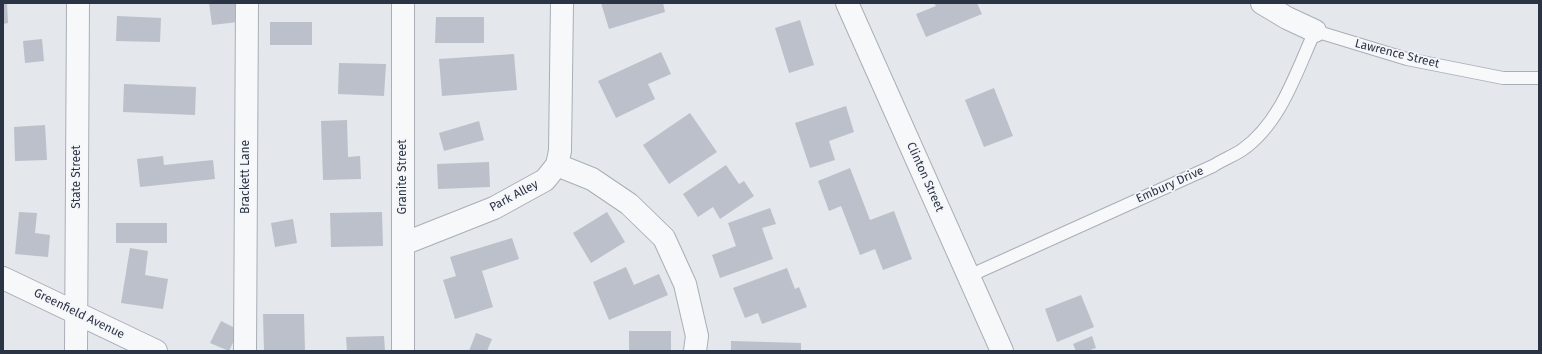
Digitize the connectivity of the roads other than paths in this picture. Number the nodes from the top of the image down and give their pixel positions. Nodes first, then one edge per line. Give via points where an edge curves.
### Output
1 (78, 3) edge
2 (247, 3) edge
3 (403, 3) edge
4 (562, 3) edge
5 (847, 3) edge
6 (1262, 3) edge
7 (1315, 32) junction
8 (1539, 78) edge
9 (557, 165) junction
10 (403, 244) junction
11 (969, 276) junction
12 (3, 278) edge
13 (77, 313) junction
14 (76, 351) edge
15 (156, 351) edge
16 (245, 351) edge
17 (402, 351) edge
18 (695, 351) edge
19 (1002, 351) edge

1 - 13 street, State Street
2 - 16 street, Brackett Lane
3 - 10 street, Granite Street
4 - 9 street via 560,151
5 - 11 street, Clinton Street
6 - 7 street, Lawrence Street
7 - 8 lane, Lawrence Street via 1407,59 1503,78
7 - 11 lane, Embury Drive via 1283,103 1266,128 1243,149 1212,166
9 - 10 street, Park Alley via 545,180 494,208
9 - 18 street via 592,179 629,204 664,238 685,284 697,336
10 - 17 street, Granite Street
11 - 19 street, Clinton Street
12 - 13 street, Greenfield Avenue
13 - 14 street, State Street
13 - 15 street, Greenfield Avenue

